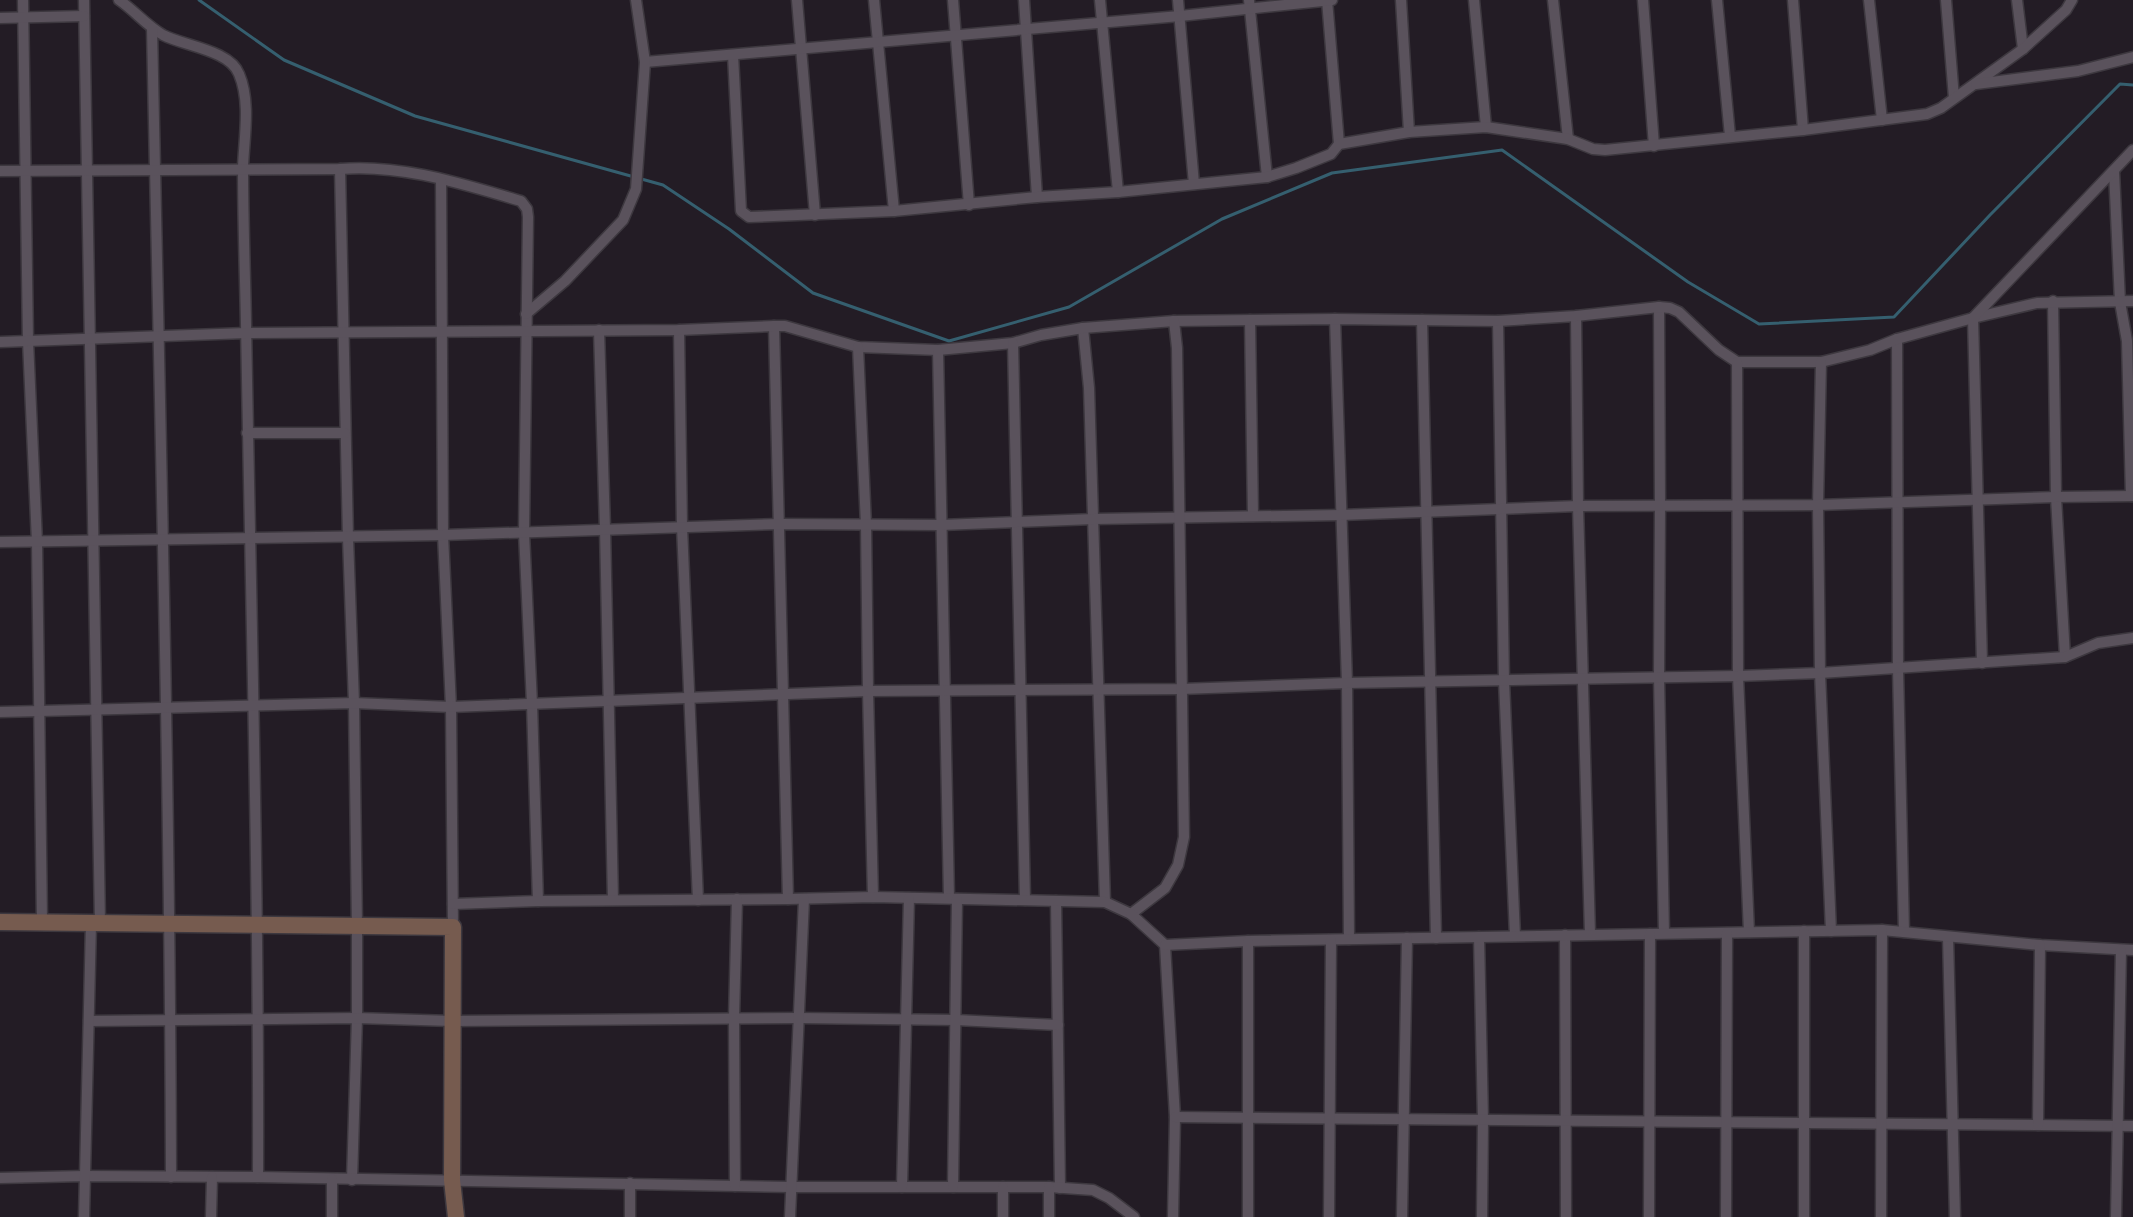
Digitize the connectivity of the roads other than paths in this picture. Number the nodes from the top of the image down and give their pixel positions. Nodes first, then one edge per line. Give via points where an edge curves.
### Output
1 (23, 0) edge
2 (84, 0) edge
3 (119, 0) edge
4 (636, 0) edge
5 (797, 0) edge
6 (874, 0) edge
7 (953, 0) edge
8 (1024, 0) edge
9 (1100, 0) edge
10 (1178, 0) edge
11 (1327, 0) edge
12 (1332, 0) edge
13 (1401, 0) edge
14 (1474, 0) edge
15 (1553, 0) edge
16 (1643, 0) edge
17 (1717, 0) edge
18 (1793, 0) edge
19 (1869, 0) edge
20 (1946, 0) edge
21 (2017, 0) edge
22 (2072, 0) edge
23 (1249, 5) edge
24 (84, 16) junction
25 (1180, 16) junction
26 (23, 17) junction
27 (0, 18) edge
28 (1102, 23) junction
29 (152, 28) junction
30 (1026, 29) junction
31 (956, 36) junction
32 (878, 42) junction
33 (800, 49) junction
34 (2023, 49) junction
35 (733, 55) junction
36 (2133, 57) edge
37 (645, 62) junction
38 (1973, 84) junction
39 (1954, 98) junction
40 (1882, 120) junction
41 (1486, 127) junction
42 (1803, 130) junction
43 (1409, 132) junction
44 (1730, 136) junction
45 (1568, 139) junction
46 (1339, 144) junction
47 (1654, 146) junction
48 (2133, 150) edge
49 (87, 169) junction
50 (243, 169) junction
51 (340, 169) junction
52 (27, 170) junction
53 (155, 170) junction
54 (0, 171) edge
55 (2114, 171) junction
56 (1268, 177) junction
57 (441, 180) junction
58 (1194, 184) junction
59 (1118, 192) junction
60 (1038, 197) junction
61 (969, 205) junction
62 (894, 211) junction
63 (815, 215) junction
64 (2133, 301) edge
65 (2053, 302) junction
66 (2120, 302) junction
67 (1659, 307) junction
68 (526, 314) junction
69 (1576, 316) junction
70 (1973, 318) junction
71 (1335, 319) junction
72 (1250, 320) junction
73 (1422, 320) junction
74 (1174, 321) junction
75 (1498, 321) junction
76 (774, 326) junction
77 (1083, 328) junction
78 (598, 330) junction
79 (679, 330) junction
80 (525, 331) junction
81 (343, 332) junction
82 (443, 332) junction
83 (246, 333) junction
84 (159, 338) junction
85 (1897, 339) junction
86 (90, 340) junction
87 (28, 341) junction
88 (0, 342) edge
89 (1013, 343) junction
90 (858, 347) junction
91 (938, 350) junction
92 (1737, 362) junction
93 (1821, 362) junction
94 (247, 433) junction
95 (345, 433) junction
96 (2132, 496) edge
97 (2056, 497) junction
98 (1977, 499) junction
99 (1898, 503) junction
100 (1738, 505) junction
101 (1818, 505) junction
102 (1578, 506) junction
103 (1660, 506) junction
104 (1501, 510) junction
105 (1427, 513) junction
106 (1341, 515) junction
107 (1253, 516) junction
108 (1178, 518) junction
109 (1094, 519) junction
110 (1016, 522) junction
111 (780, 524) junction
112 (866, 525) junction
113 (942, 525) junction
114 (682, 527) junction
115 (605, 529) junction
116 (524, 533) junction
117 (443, 536) junction
118 (348, 538) junction
119 (249, 539) junction
120 (164, 540) junction
121 (94, 541) junction
122 (0, 542) edge
123 (37, 542) junction
124 (2133, 638) edge
125 (2065, 657) junction
126 (1982, 663) junction
127 (1898, 669) junction
128 (1821, 673) junction
129 (1738, 676) junction
130 (1659, 677) junction
131 (1584, 679) junction
132 (1504, 681) junction
133 (1431, 682) junction
134 (1347, 683) junction
135 (1181, 689) junction
136 (1098, 690) junction
137 (868, 691) junction
138 (945, 691) junction
139 (1022, 691) junction
140 (782, 694) junction
141 (690, 698) junction
142 (609, 700) junction
143 (354, 703) junction
144 (532, 704) junction
145 (253, 706) junction
146 (451, 707) junction
147 (167, 708) junction
148 (97, 710) junction
149 (0, 712) edge
150 (39, 712) junction
151 (873, 897) junction
152 (909, 898) junction
153 (953, 898) junction
154 (737, 899) junction
155 (788, 899) junction
156 (804, 899) junction
157 (538, 900) junction
158 (613, 900) junction
159 (698, 900) junction
160 (1025, 900) junction
161 (1056, 901) junction
162 (1105, 902) junction
163 (453, 904) junction
164 (1131, 914) junction
165 (0, 922) edge
166 (42, 922) junction
167 (95, 923) junction
168 (171, 924) junction
169 (258, 924) junction
170 (357, 927) junction
171 (453, 927) junction
172 (1882, 930) junction
173 (1804, 931) junction
174 (1831, 931) junction
175 (1749, 932) junction
176 (1905, 932) junction
177 (1664, 933) junction
178 (1727, 933) junction
179 (1590, 934) junction
180 (1650, 934) junction
181 (1515, 936) junction
182 (1565, 936) junction
183 (1479, 937) junction
184 (1948, 937) junction
185 (1407, 938) junction
186 (1436, 938) junction
187 (1349, 939) junction
188 (1331, 940) junction
189 (1248, 941) junction
190 (1165, 945) junction
191 (2040, 945) junction
192 (2121, 950) junction
193 (2133, 950) edge
194 (357, 1018) junction
195 (734, 1018) junction
196 (798, 1018) junction
197 (258, 1019) junction
198 (171, 1020) junction
199 (906, 1020) junction
200 (956, 1020) junction
201 (89, 1021) junction
202 (453, 1021) junction
203 (1058, 1025) junction
204 (1175, 1117) junction
205 (1248, 1118) junction
206 (1330, 1119) junction
207 (1403, 1120) junction
208 (1483, 1120) junction
209 (1567, 1121) junction
210 (1650, 1122) junction
211 (1727, 1123) junction
212 (1804, 1124) junction
213 (1882, 1125) junction
214 (2038, 1125) junction
215 (1952, 1126) junction
216 (2120, 1126) junction
217 (2133, 1126) edge
218 (84, 1176) junction
219 (171, 1177) junction
220 (212, 1177) junction
221 (258, 1177) junction
222 (0, 1178) edge
223 (332, 1179) junction
224 (352, 1180) junction
225 (452, 1180) junction
226 (630, 1183) junction
227 (735, 1186) junction
228 (791, 1187) junction
229 (902, 1187) junction
230 (953, 1187) junction
231 (1004, 1187) junction
232 (1054, 1188) junction
233 (84, 1217) edge
234 (211, 1217) edge
235 (332, 1217) edge
236 (456, 1217) edge
237 (630, 1217) edge
238 (790, 1217) edge
239 (1003, 1217) edge
240 (1049, 1217) edge
241 (1134, 1217) edge
242 (1173, 1217) edge
243 (1248, 1217) edge
244 (1329, 1217) edge
245 (1402, 1217) edge
246 (1482, 1217) edge
247 (1566, 1217) edge
248 (1649, 1217) edge
249 (1726, 1217) edge
250 (1804, 1217) edge
251 (1881, 1217) edge
252 (1955, 1217) edge
253 (2116, 1217) edge

1 - 26 street
2 - 24 street
3 - 29 street
4 - 37 street
5 - 33 street
6 - 32 street
7 - 31 street
8 - 30 street
9 - 28 street
10 - 25 street
11 - 12 street
11 - 23 street
11 - 46 street
13 - 43 street
14 - 41 street
15 - 45 street
16 - 47 street
17 - 44 street
18 - 42 street
19 - 40 street
20 - 39 street
21 - 34 street
22 - 34 street
23 - 25 street
23 - 56 street
24 - 26 street
24 - 49 street
25 - 28 street
25 - 58 street
26 - 27 street
26 - 52 street
28 - 30 street
28 - 59 street
29 - 50 street via 210,51 238,70 245,93
29 - 53 street
30 - 31 street
30 - 60 street
31 - 32 street
31 - 61 street
32 - 33 street
32 - 62 street
33 - 35 street
33 - 63 street
34 - 38 street
35 - 37 street
35 - 63 street via 741,211 748,217
36 - 38 street via 2078,71
37 - 68 street via 636,189 630,206 623,220 565,281
38 - 39 street
39 - 40 street via 1927,114
40 - 42 street
41 - 43 street
41 - 45 street
42 - 44 street
43 - 46 street
44 - 47 street
45 - 47 street via 1605,150
46 - 56 street via 1331,154
48 - 55 street
49 - 52 street
49 - 53 street
49 - 86 street
50 - 51 street
50 - 53 street
50 - 83 street
51 - 57 street via 388,168
51 - 81 street
52 - 54 street
52 - 87 street
53 - 84 street
55 - 66 street
55 - 70 street
56 - 58 street
57 - 68 street via 520,201 526,209
57 - 82 street
58 - 59 street
59 - 60 street
60 - 61 street
61 - 62 street
62 - 63 street
64 - 66 street
65 - 66 street
65 - 70 street
65 - 97 street
66 - 96 street via 2127,341
67 - 69 street
67 - 92 street via 1679,312
67 - 103 street
68 - 80 street
69 - 75 street
69 - 102 street
70 - 85 street
70 - 98 street
71 - 72 street
71 - 73 street
71 - 106 street
72 - 74 street
72 - 107 street
73 - 75 street
73 - 105 street
74 - 77 street
74 - 108 street
75 - 104 street
76 - 79 street
76 - 90 street
76 - 111 street
77 - 89 street
77 - 109 street
78 - 79 street
78 - 80 street
78 - 115 street
79 - 114 street
80 - 82 street
80 - 116 street
81 - 82 street
81 - 83 street
81 - 95 street
82 - 117 street
83 - 84 street
83 - 94 street
84 - 86 street
84 - 120 street
85 - 93 street
85 - 99 street
86 - 87 street
86 - 121 street
87 - 88 street
87 - 123 street
89 - 91 street
89 - 110 street
90 - 91 street
90 - 112 street
91 - 113 street
92 - 93 street
92 - 100 street
93 - 101 street
94 - 95 street
94 - 119 street
95 - 118 street
96 - 97 street
97 - 98 street
97 - 125 street
98 - 99 street
98 - 126 street
99 - 101 street
99 - 127 street
100 - 101 street
100 - 103 street
100 - 129 street
101 - 128 street
102 - 103 street
102 - 104 street
102 - 131 street
103 - 130 street
104 - 105 street
104 - 132 street
105 - 106 street
105 - 133 street
106 - 107 street
106 - 134 street
107 - 108 street
108 - 109 street
108 - 135 street
109 - 110 street
109 - 136 street
110 - 113 street
110 - 139 street
111 - 112 street
111 - 114 street
111 - 140 street
112 - 113 street
112 - 137 street
113 - 138 street
114 - 115 street
114 - 141 street
115 - 116 street
115 - 142 street
116 - 117 street
116 - 144 street
117 - 118 street
117 - 146 street
118 - 119 street
118 - 143 street
119 - 120 street
119 - 145 street
120 - 121 street
120 - 147 street
121 - 123 street
121 - 148 street
122 - 123 street
123 - 150 street
124 - 125 street via 2098,643
125 - 126 street
126 - 127 street
127 - 128 street
127 - 176 street
128 - 129 street
128 - 174 street
129 - 130 street
129 - 175 street
130 - 131 street
130 - 177 street
131 - 132 street
131 - 179 street
132 - 133 street
132 - 181 street
133 - 134 street
133 - 186 street
134 - 135 street
134 - 187 street
135 - 136 street
135 - 164 street via 1184,837 1178,865 1165,888
136 - 139 street
136 - 162 street
137 - 138 street
137 - 140 street
137 - 151 street
138 - 139 street
138 - 153 street
139 - 160 street
140 - 141 street
140 - 155 street
141 - 142 street
141 - 159 street
142 - 144 street
142 - 158 street
143 - 145 street
143 - 146 street
143 - 170 street
144 - 146 street
144 - 157 street
145 - 147 street
145 - 169 street
146 - 163 street
147 - 148 street
147 - 168 street
148 - 150 street
148 - 167 street
149 - 150 street
150 - 166 street
151 - 152 street
151 - 156 street
152 - 153 street
152 - 199 street
153 - 160 street
153 - 200 street
154 - 155 street
154 - 159 street
154 - 195 street
155 - 156 street
156 - 196 street
157 - 158 street
157 - 163 street
158 - 159 street
160 - 161 street
161 - 162 street
161 - 203 street
162 - 164 street
163 - 171 street
164 - 190 street
165 - 166 street
166 - 167 street
167 - 168 street
167 - 201 street
168 - 169 street
168 - 198 street
169 - 170 street
169 - 197 street
170 - 171 street
170 - 194 street
171 - 202 street
172 - 174 street
172 - 176 street
172 - 213 street
173 - 174 street
173 - 175 street
173 - 212 street
175 - 178 street
176 - 184 street
177 - 178 street
177 - 180 street
178 - 211 street
179 - 180 street
179 - 182 street
180 - 210 street
181 - 182 street
181 - 183 street
182 - 209 street
183 - 186 street
183 - 208 street
184 - 191 street
184 - 215 street
185 - 186 street
185 - 187 street
185 - 207 street
187 - 188 street
188 - 189 street
188 - 206 street
189 - 190 street
189 - 205 street
190 - 204 street
191 - 192 street
191 - 214 street
192 - 193 street
192 - 216 street
194 - 197 street
194 - 202 street
194 - 224 street
195 - 196 street
195 - 202 street
195 - 227 street
196 - 199 street
196 - 228 street
197 - 198 street
197 - 221 street
198 - 201 street
198 - 219 street
199 - 200 street
199 - 229 street
200 - 203 street
200 - 230 street
201 - 218 street
202 - 225 street
203 - 232 street
204 - 205 street
204 - 242 street
205 - 206 street
205 - 243 street
206 - 207 street
206 - 244 street
207 - 208 street
207 - 245 street
208 - 209 street
208 - 246 street
209 - 210 street
209 - 247 street
210 - 211 street
210 - 248 street
211 - 212 street
211 - 249 street
212 - 213 street
212 - 250 street
213 - 215 street
213 - 251 street
214 - 215 street
214 - 216 street
215 - 252 street
216 - 217 street
216 - 253 street
218 - 219 street
218 - 222 street
218 - 233 street
219 - 220 street
220 - 221 street
220 - 234 street
221 - 223 street
223 - 224 street
223 - 235 street
224 - 225 street
225 - 226 street
225 - 236 street
226 - 227 street
226 - 237 street
227 - 228 street
228 - 229 street
228 - 238 street
229 - 230 street
230 - 231 street
231 - 232 street
231 - 239 street
232 - 240 street
232 - 241 street via 1093,1190

